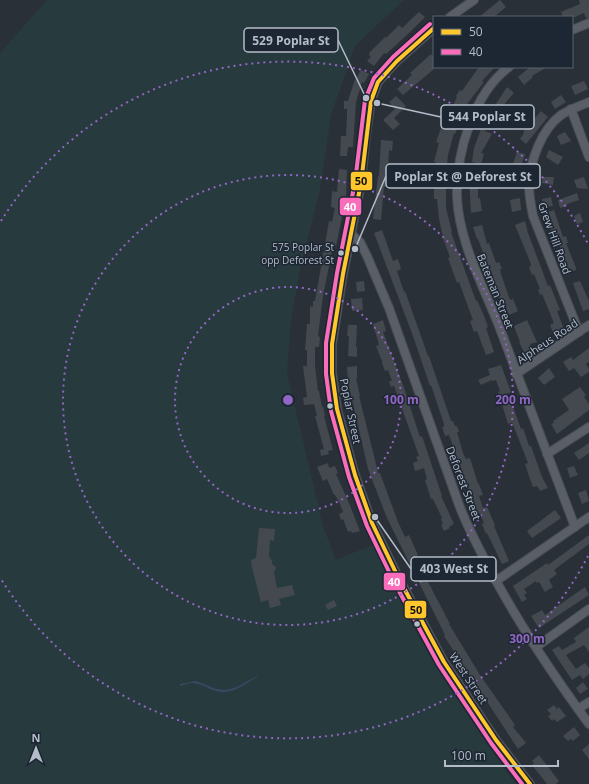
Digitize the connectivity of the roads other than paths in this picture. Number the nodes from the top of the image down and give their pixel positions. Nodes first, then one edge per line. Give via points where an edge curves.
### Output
1 (474, 0) edge
2 (451, 16) edge
3 (589, 23) edge
4 (433, 29) edge
5 (573, 30) edge
6 (509, 68) edge
7 (589, 102) edge
8 (571, 110) junction
9 (589, 157) edge
10 (351, 234) junction
11 (589, 325) edge
12 (579, 332) junction
13 (516, 374) junction
14 (589, 426) edge
15 (547, 454) junction
16 (589, 517) edge
17 (574, 527) junction
18 (399, 578) joint
19 (496, 581) junction
20 (589, 608) edge
21 (536, 647) junction
22 (589, 702) edge
23 (578, 709) junction
24 (589, 724) edge
25 (530, 784) edge

1 - 2 street
3 - 5 street
4 - 10 street, Poplar Street via 378,82 371,101 361,184
6 - 13 street, Bateman Street via 491,85 475,111 464,141 457,197 460,223 470,255
7 - 8 street, Grew Hill Road
8 - 9 street
8 - 12 street, Grew Hill Road via 560,116 544,133 534,155 529,184 533,216
10 - 18 street, Poplar Street via 332,344 332,373 337,410 355,475 372,523
10 - 19 street, Deforest Street via 360,242 389,308 462,514
11 - 12 street, Alpheus Road
12 - 13 street, Alpheus Road
13 - 15 street, Bateman Street
14 - 15 street
15 - 17 street, Bateman Street
16 - 17 street
17 - 19 street
18 - 25 street, West Street via 444,662 496,740
19 - 21 street, Deforest Street
20 - 21 street
21 - 23 street, Deforest Street
22 - 23 street
23 - 24 street, Deforest Street

